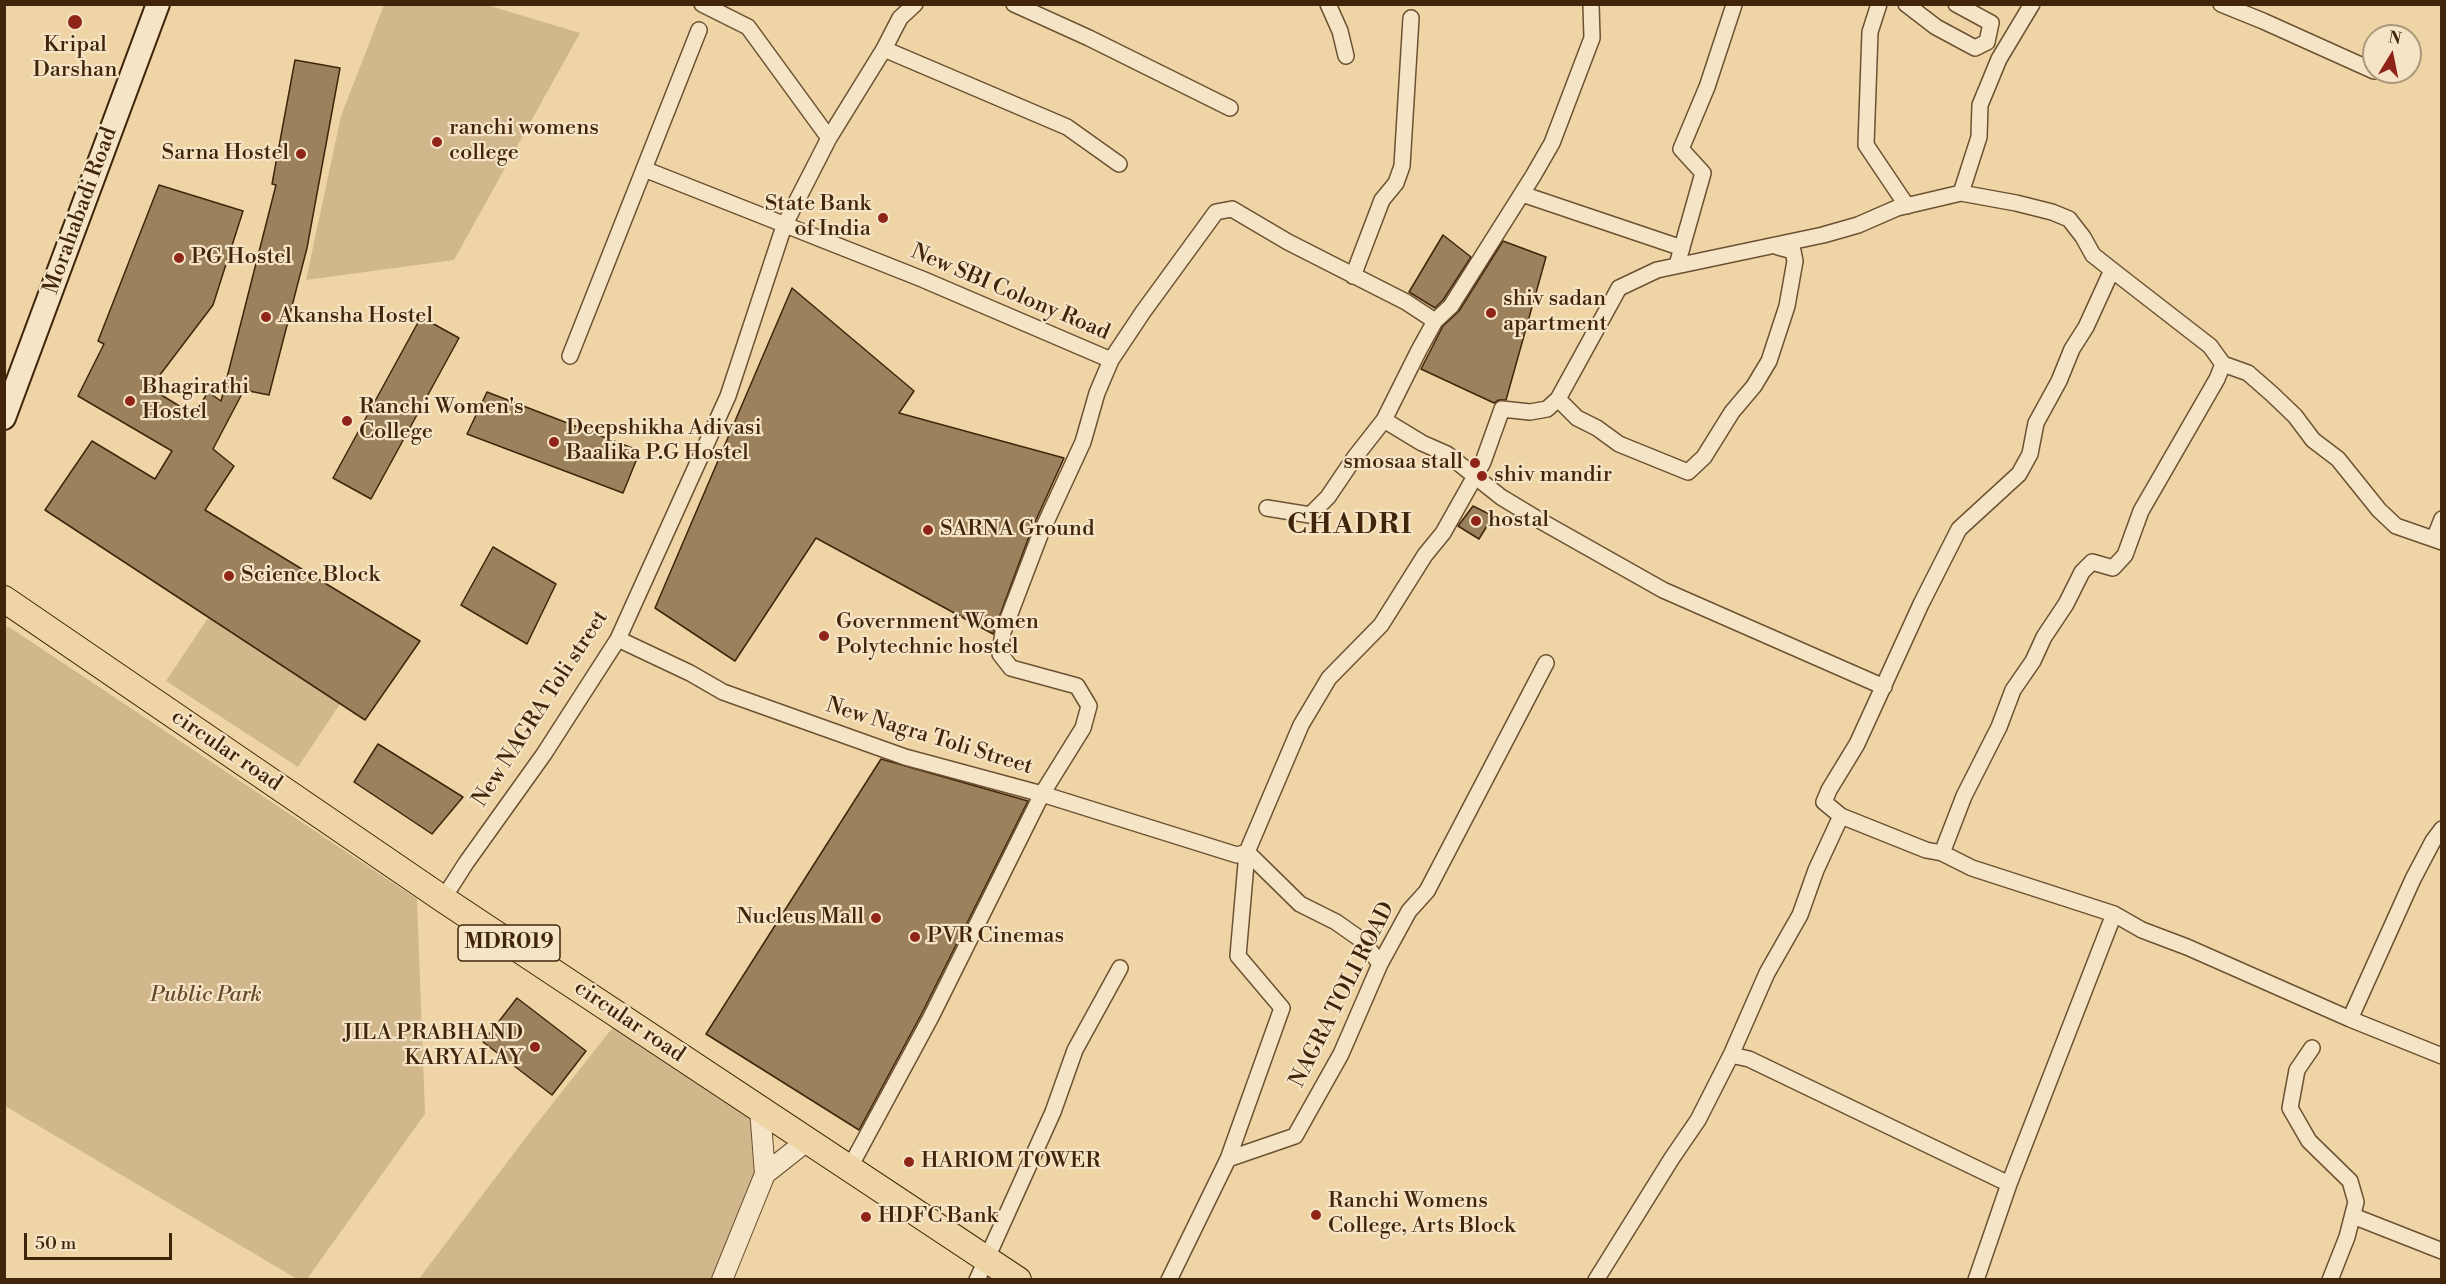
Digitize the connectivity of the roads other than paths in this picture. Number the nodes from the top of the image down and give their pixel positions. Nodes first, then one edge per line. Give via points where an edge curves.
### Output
1 (158, 4) edge
2 (702, 4) edge
3 (915, 4) edge
4 (1014, 4) edge
5 (1328, 4) edge
6 (1591, 4) edge
7 (1879, 4) edge
8 (1906, 4) edge
9 (1956, 4) edge
10 (2032, 4) edge
11 (2221, 4) edge
12 (1734, 5) edge
13 (1411, 18) dead end
14 (699, 30) dead end
15 (884, 49) junction
16 (1346, 56) dead end
17 (2362, 66) edge
18 (1230, 108) dead end
19 (829, 138) junction
20 (1119, 164) dead end
21 (644, 170) junction
22 (1960, 193) junction
23 (1522, 194) junction
24 (1907, 206) junction
25 (784, 226) junction
26 (1778, 247) junction
27 (1682, 248) junction
28 (1677, 265) junction
29 (2112, 270) junction
30 (1353, 276) junction
31 (1435, 321) junction
32 (570, 356) dead end
33 (1111, 360) junction
34 (2223, 364) junction
35 (1558, 399) junction
36 (4, 418) edge
37 (1384, 420) junction
38 (1476, 475) junction
39 (1267, 508) dead end
40 (2442, 519) edge
41 (2438, 541) edge
42 (6, 601) edge
43 (618, 639) junction
44 (1546, 663) dead end
45 (1884, 687) junction
46 (1042, 794) junction
47 (1841, 816) junction
48 (2442, 829) edge
49 (1942, 853) junction
50 (1242, 854) junction
51 (443, 899) junction
52 (2114, 914) junction
53 (1380, 964) junction
54 (1120, 968) dead end
55 (2350, 1019) junction
56 (2312, 1048) dead end
57 (1731, 1055) junction
58 (2442, 1056) edge
59 (760, 1109) junction
60 (808, 1140) junction
61 (1228, 1159) junction
62 (850, 1167) junction
63 (765, 1174) junction
64 (2009, 1184) junction
65 (2353, 1216) junction
66 (2442, 1251) edge
67 (983, 1270) edge
68 (722, 1280) edge
69 (1018, 1280) edge
70 (1169, 1280) edge
71 (1596, 1280) edge
72 (1976, 1280) edge
73 (2330, 1280) edge

1 - 36 main road, Morahabadi Road
2 - 19 street via 748,27
3 - 15 street, New NAGRA Toli street via 900,18
4 - 18 street
5 - 16 street
6 - 23 street via 1592,38 1552,142
7 - 24 street via 1870,32 1866,145
8 - 9 street via 1936,27 1975,48 1987,42 1991,23
10 - 22 street via 1999,59 1980,105 1980,137
11 - 17 street
12 - 27 street via 1681,149 1703,173
13 - 30 street via 1402,166 1396,183 1382,200
14 - 21 street
15 - 19 street, New NAGRA Toli street
15 - 20 street via 1067,127
19 - 25 street, New NAGRA Toli street
21 - 25 street, New SBI Colony Road
21 - 32 street
22 - 24 street
22 - 29 street via 2025,205 2069,219 2093,255
23 - 27 street
23 - 31 street via 1451,306
24 - 26 street via 1858,225
25 - 33 street, New SBI Colony Road via 922,279
25 - 43 street, New NAGRA Toli street via 728,396
26 - 28 street
26 - 35 street via 1793,251 1795,261 1787,306 1769,362 1704,458 1688,472 1618,444 1577,418
27 - 28 street
28 - 35 street via 1640,276 1619,288
29 - 34 street via 2210,346
29 - 45 street via 2036,423 2030,454 2019,474 1959,529
30 - 31 street
30 - 33 street via 1232,209 1216,212
31 - 37 street
33 - 46 street, New SBI Colony Road via 1083,442 1040,535 1003,632 1000,654 1011,668 1077,686 1089,706 1083,728
34 - 41 street via 2248,373 2272,394 2313,440 2338,459 2396,526
34 - 49 street via 2142,511 2125,555 2113,568 2092,562 2082,572 2013,690
35 - 38 street via 1547,409 1502,409
37 - 38 street via 1447,454
37 - 39 street via 1328,497 1310,514
38 - 45 street via 1501,497 1663,590
38 - 50 street via 1382,625 1329,678 1301,725
40 - 41 street
42 - 51 main road, circular road / MDR019
43 - 46 street, New Nagra Toli Street via 723,692 905,757
43 - 51 street, New NAGRA Toli street
44 - 53 street, NAGRA TOLI ROAD via 1427,891 1409,911
45 - 47 street via 1824,802
46 - 50 street
46 - 62 street, New Nagra Toli Street via 931,1017
47 - 49 street
47 - 57 street via 1800,915 1767,973
48 - 55 street via 2413,879
49 - 52 street via 1972,868
50 - 53 street via 1299,904 1363,940
50 - 61 street via 1238,956 1282,1008
51 - 59 main road, circular road / MDR019
52 - 55 street via 2142,930
52 - 64 street
53 - 61 street, NAGRA TOLI ROAD via 1341,1054 1295,1136
54 - 67 street via 1075,1050 1053,1112
55 - 58 street
56 - 65 street via 2296,1070 2290,1108 2309,1141 2350,1181 2356,1202
57 - 64 street via 1749,1059
57 - 71 street via 1698,1120
59 - 60 main road, circular road / MDR019
59 - 63 street
60 - 62 main road, circular road / MDR019
60 - 63 street
61 - 70 street
62 - 67 main road, circular road / MDR019
63 - 68 street
64 - 72 street
65 - 66 street
65 - 73 street
67 - 69 main road, circular road / MDR019

